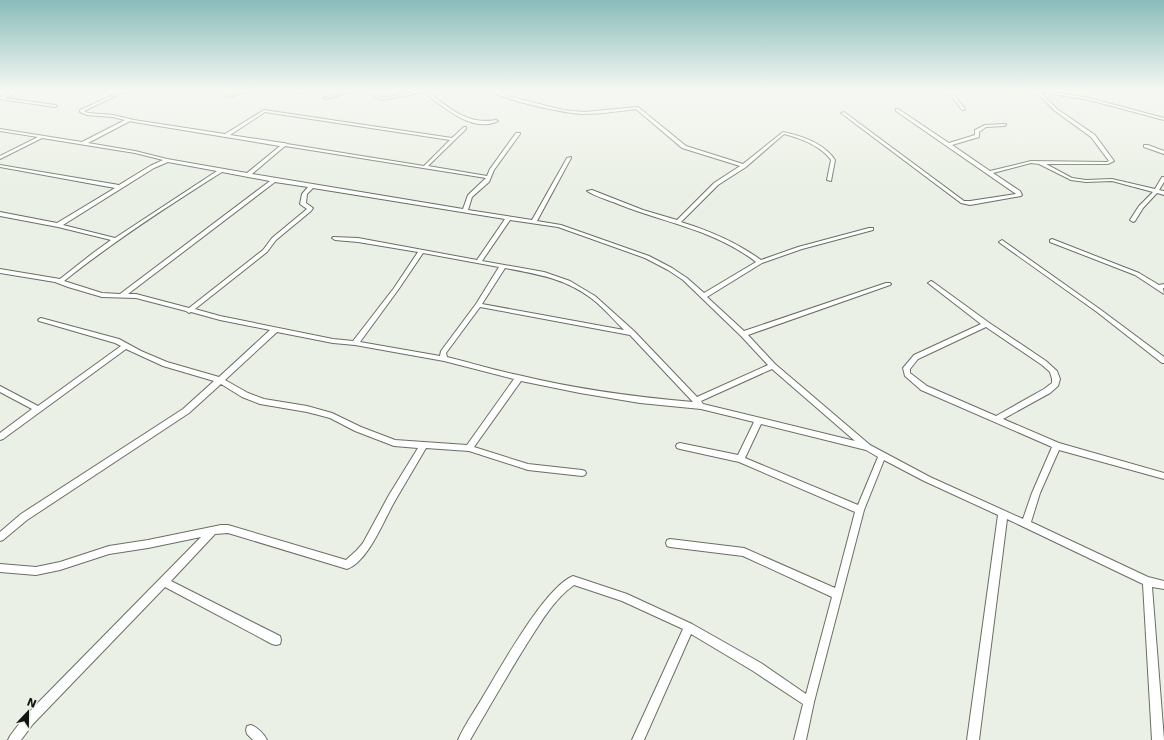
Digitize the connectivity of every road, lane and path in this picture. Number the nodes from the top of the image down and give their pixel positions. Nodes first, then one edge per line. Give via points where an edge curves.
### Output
1 (120, 125) edge
2 (159, 125) edge
3 (244, 125) edge
4 (355, 125) edge
5 (658, 125) edge
6 (858, 125) edge
7 (918, 125) edge
8 (1077, 125) edge
9 (1004, 126) dead end
10 (464, 128) dead end
11 (0, 130) edge
12 (518, 134) dead end
13 (227, 135) junction
14 (40, 138) junction
15 (453, 138) junction
16 (82, 144) junction
17 (285, 144) junction
18 (948, 145) junction
19 (1146, 146) dead end
20 (1164, 153) edge
21 (0, 158) edge
22 (569, 158) dead end
23 (167, 160) junction
24 (1039, 161) junction
25 (0, 166) edge
26 (744, 166) junction
27 (425, 167) junction
28 (222, 170) junction
29 (990, 172) junction
30 (248, 175) junction
31 (487, 177) junction
32 (1164, 178) edge
33 (274, 180) junction
34 (829, 180) dead end
35 (312, 186) junction
36 (119, 188) junction
37 (590, 191) dead end
38 (1156, 191) junction
39 (1164, 193) edge
40 (465, 211) junction
41 (0, 214) edge
42 (508, 218) junction
43 (1133, 220) dead end
44 (534, 222) junction
45 (678, 222) junction
46 (58, 225) junction
47 (871, 229) dead end
48 (335, 238) dead end
49 (116, 240) junction
50 (1052, 241) dead end
51 (1002, 242) dead end
52 (421, 252) junction
53 (479, 261) junction
54 (760, 262) junction
55 (503, 266) junction
56 (0, 271) edge
57 (60, 282) junction
58 (931, 283) dead end
59 (888, 284) dead end
60 (1161, 287) edge
61 (1164, 292) edge
62 (122, 295) junction
63 (704, 296) junction
64 (478, 305) junction
65 (190, 311) junction
66 (41, 320) dead end
67 (986, 324) junction
68 (275, 330) junction
69 (632, 333) junction
70 (743, 334) junction
71 (355, 344) junction
72 (125, 346) junction
73 (444, 359) junction
74 (1164, 361) edge
75 (773, 366) junction
76 (520, 378) junction
77 (220, 380) junction
78 (0, 389) edge
79 (699, 403) junction
80 (38, 409) junction
81 (996, 420) junction
82 (758, 422) junction
83 (0, 437) edge
84 (423, 446) junction
85 (680, 446) dead end
86 (1057, 446) junction
87 (867, 447) junction
88 (469, 448) junction
89 (882, 456) junction
90 (740, 459) junction
91 (582, 473) dead end
92 (1164, 476) edge
93 (860, 510) junction
94 (1003, 513) junction
95 (1026, 524) junction
96 (213, 530) junction
97 (0, 537) edge
98 (670, 543) dead end
99 (0, 568) edge
100 (1147, 581) junction
101 (164, 582) junction
102 (1164, 585) edge
103 (837, 594) junction
104 (689, 627) junction
105 (276, 640) dead end
106 (808, 702) junction
107 (251, 730) dead end
108 (14, 740) edge
109 (261, 740) edge
110 (464, 740) edge
111 (638, 740) edge
112 (800, 740) edge
113 (973, 740) edge
114 (1158, 740) edge

1 - 16 street
2 - 13 street
3 - 13 street
4 - 15 street
5 - 26 street via 684,147
6 - 29 street via 963,202 1019,195
7 - 18 street
8 - 24 street via 1093,136 1112,160 1108,163
9 - 18 street via 981,128 976,136
10 - 15 street
11 - 14 street
12 - 31 street
13 - 17 street
14 - 16 street
14 - 21 street
15 - 27 street
16 - 23 street
17 - 27 street
17 - 30 street
18 - 29 street
19 - 20 street
22 - 44 street
23 - 28 street
23 - 36 street
24 - 29 street
24 - 38 street via 1071,179 1112,180
25 - 36 street
26 - 34 street via 785,133 816,145 828,153 833,160
26 - 45 street via 716,184
27 - 31 street
28 - 30 street
28 - 49 street
30 - 33 street
31 - 40 street via 487,181 470,196
32 - 38 street
33 - 35 street
33 - 62 street
35 - 40 street
35 - 65 street via 303,204 310,208 309,210 274,239 265,251
36 - 46 street
37 - 45 street via 640,211
38 - 39 street
38 - 43 street
40 - 42 street
41 - 46 street
42 - 44 street
42 - 53 street
44 - 63 street via 582,233 647,257 670,269
45 - 54 street via 709,232 751,254
46 - 49 street
47 - 54 street via 800,248
48 - 52 street
49 - 57 street
50 - 60 street via 1137,274
51 - 74 street
52 - 53 street
52 - 71 street
53 - 55 street
54 - 63 street
55 - 64 street
55 - 69 street via 542,273 568,282 593,297
56 - 57 street
57 - 62 street via 102,295
58 - 67 street
59 - 70 street
60 - 61 street
62 - 65 street via 144,298
63 - 70 street
64 - 69 street
64 - 73 street via 442,353
65 - 68 street
66 - 72 street via 117,340
67 - 81 street via 1044,363 1056,379 1055,384 1047,391
67 - 81 street via 916,357 906,368 913,380 924,388
68 - 71 street
68 - 77 street
69 - 79 street
70 - 75 street
71 - 73 street
72 - 77 street via 165,364
72 - 80 street
73 - 76 street
75 - 79 street
75 - 87 street
76 - 79 street via 640,400
76 - 88 street
77 - 84 street via 245,395 264,402 332,416 358,430 394,443
77 - 97 street via 186,411 24,517
78 - 80 street
79 - 82 street
80 - 83 street
81 - 86 street
82 - 87 street
82 - 90 street
84 - 88 street
84 - 96 street via 363,552 347,565 228,529
85 - 90 street
86 - 92 street
86 - 95 street via 1036,493
87 - 89 street
88 - 91 street via 528,467
89 - 93 street
89 - 94 street
90 - 93 street
93 - 103 street
94 - 95 street
94 - 113 street
95 - 100 street
96 - 99 street via 109,550 36,571
96 - 101 street
98 - 103 street via 744,552
100 - 102 street
100 - 114 street
101 - 105 street
101 - 108 street via 29,720
103 - 106 street
104 - 106 street via 750,662
104 - 110 street via 624,597 578,581 568,581 540,615
104 - 111 street
106 - 112 street
107 - 109 street

